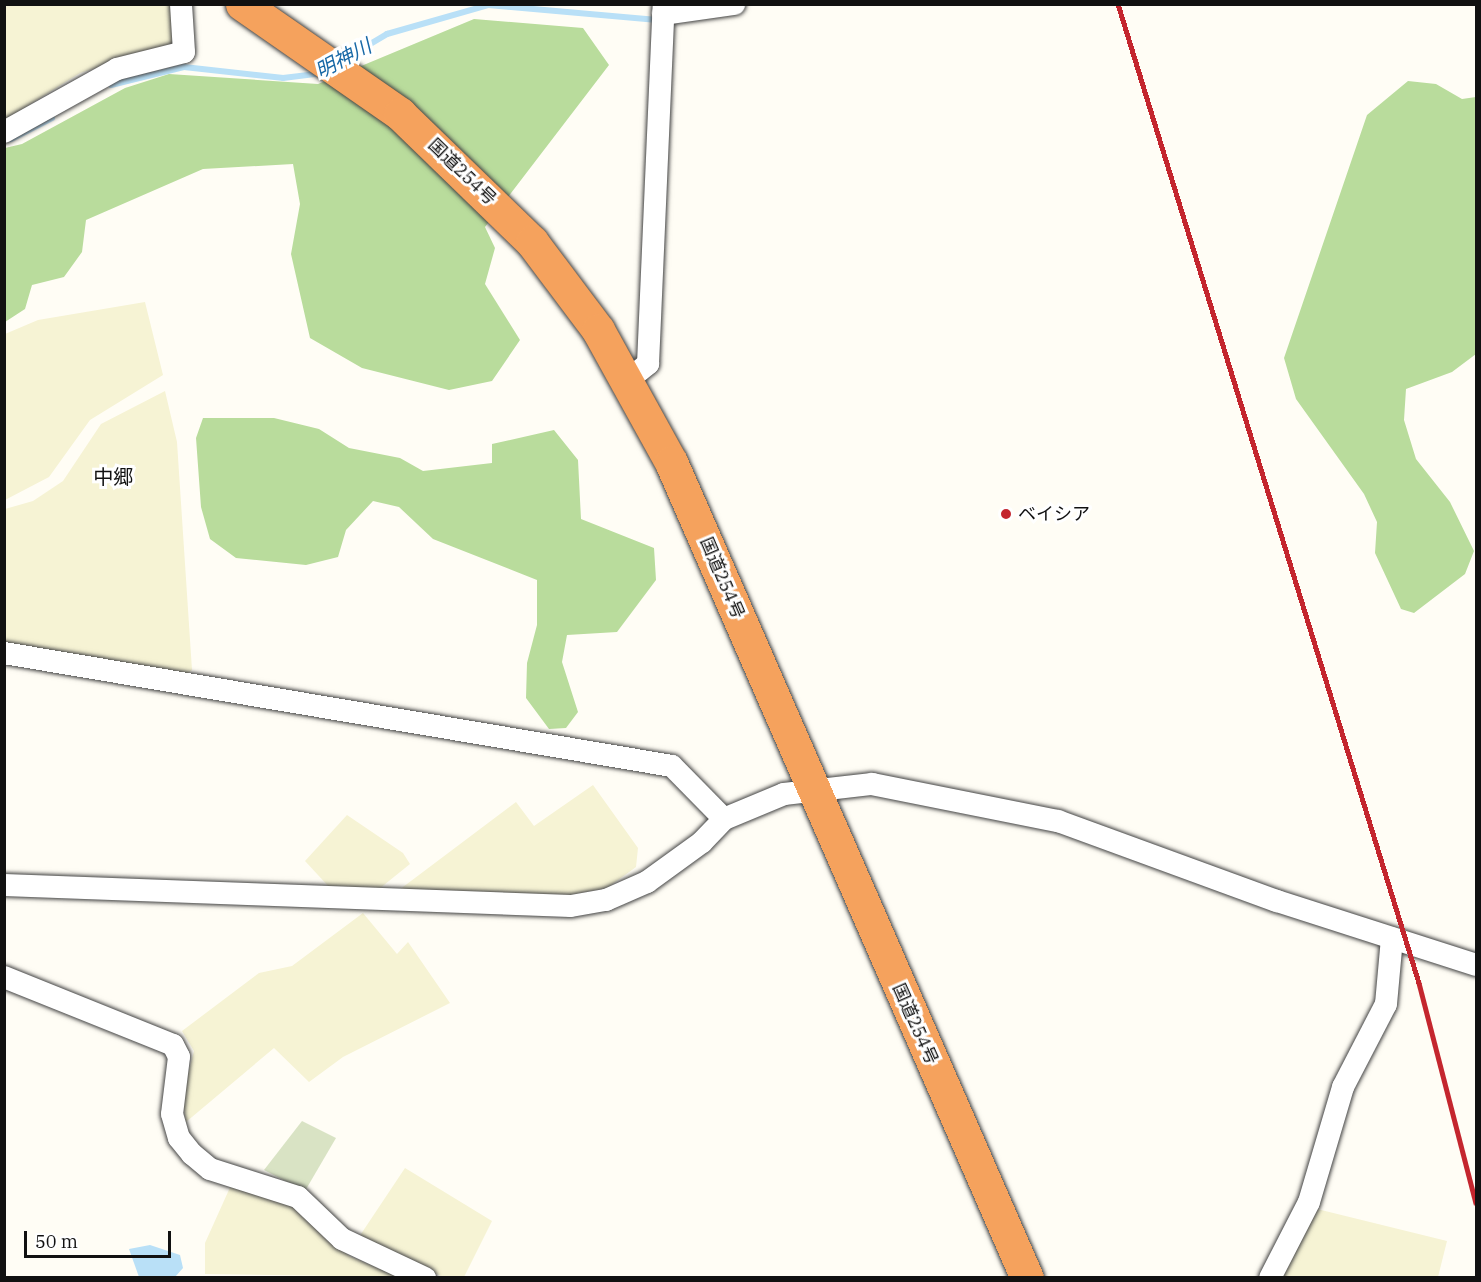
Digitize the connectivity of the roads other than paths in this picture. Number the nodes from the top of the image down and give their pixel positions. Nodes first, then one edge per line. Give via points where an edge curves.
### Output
1 (181, 4) edge
2 (242, 4) edge
3 (734, 4) edge
4 (663, 9) edge
5 (4, 132) edge
6 (628, 380) junction
7 (4, 653) edge
8 (811, 789) junction
9 (724, 819) junction
10 (4, 885) edge
11 (1392, 938) junction
12 (1476, 965) edge
13 (4, 977) edge
14 (425, 1278) edge
15 (1027, 1278) edge
16 (1270, 1278) edge

1 - 5 street via 184,52 117,69
2 - 6 highway, 国道254号 via 354,78 441,152 532,242
3 - 4 street
4 - 6 street via 648,364
6 - 8 highway, 国道254号 via 674,469
7 - 9 street via 672,766
8 - 9 street
8 - 11 street via 872,784 1058,821
8 - 15 highway, 国道254号
9 - 10 street via 702,842 647,882 606,900 571,906
11 - 12 street
11 - 16 street via 1386,1004 1343,1087 1309,1202
13 - 14 street via 173,1046 179,1057 172,1114 192,1154 210,1169 298,1197 342,1239

